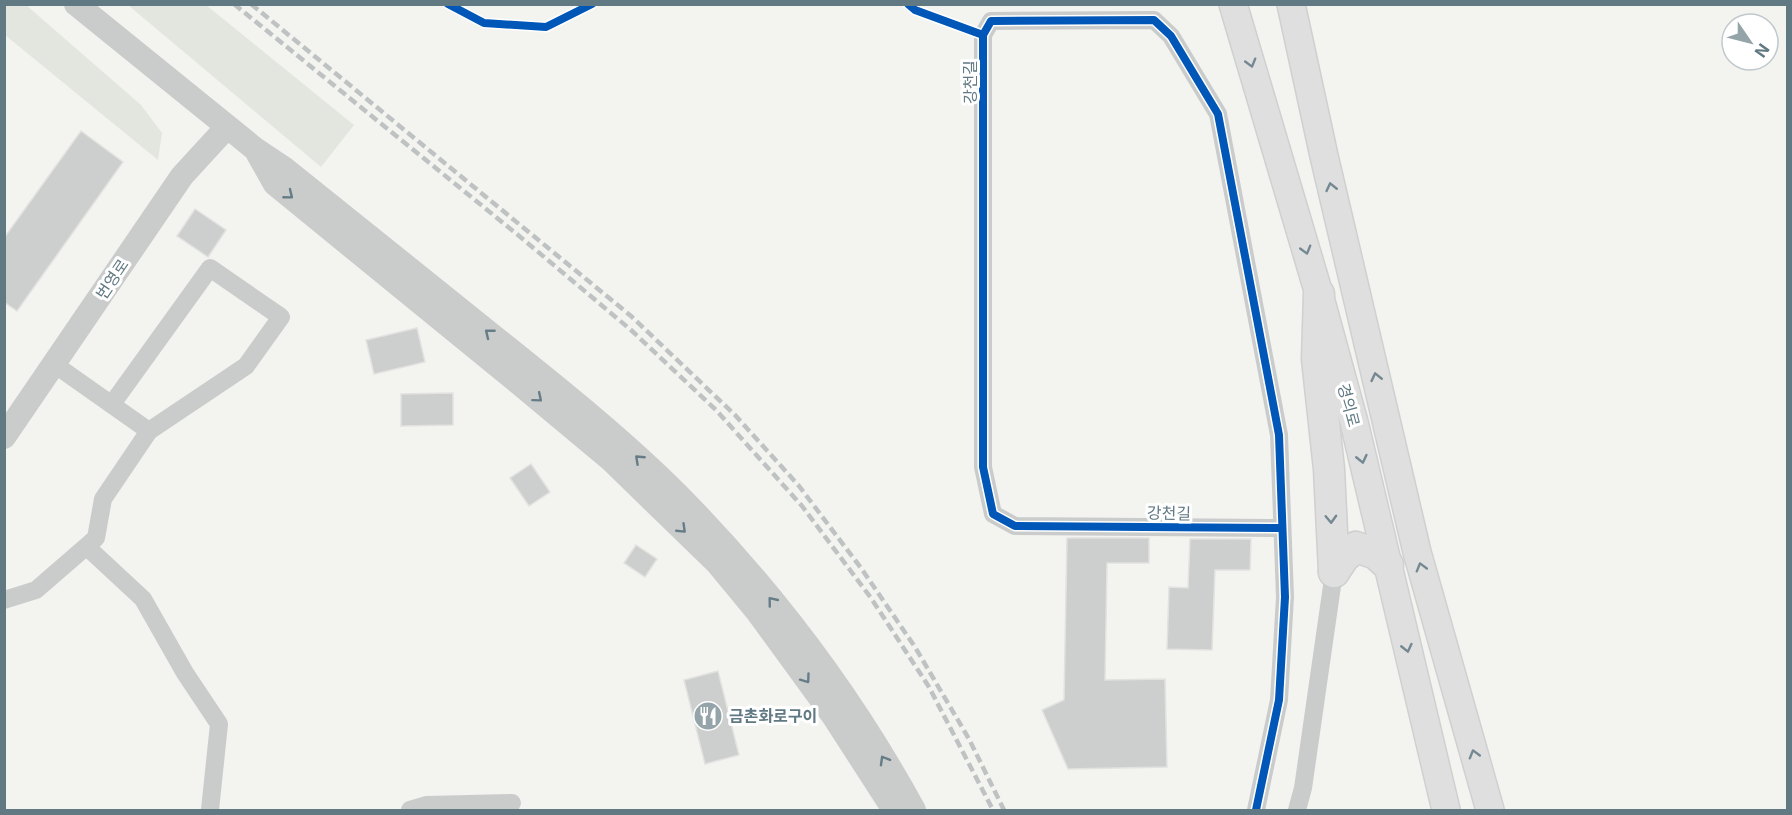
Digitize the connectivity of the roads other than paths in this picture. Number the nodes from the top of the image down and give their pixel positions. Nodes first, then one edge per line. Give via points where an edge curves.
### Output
1 (76, 4) edge
2 (1291, 4) edge
3 (1234, 6) edge
4 (227, 127) junction
5 (255, 149) junction
6 (1318, 294) junction
7 (54, 364) junction
8 (112, 404) junction
9 (149, 431) junction
10 (4, 437) edge
11 (1282, 528) junction
12 (87, 546) junction
13 (1388, 565) junction
14 (1334, 573) junction
15 (4, 600) edge
16 (512, 803) dead end
17 (210, 810) edge
18 (410, 810) edge
19 (894, 810) edge
20 (914, 810) edge
21 (1256, 810) edge
22 (1297, 810) edge
23 (1446, 810) edge
24 (1490, 810) edge

1 - 4 street
24 -> 2 main road, 경의로 via 1417,552
3 -> 6 main road, 경의로
4 - 5 street
4 - 7 street, 번영로 via 182,176
5 -> 19 street via 275,184 610,459 718,564 834,717
20 -> 5 street via 853,706 773,602 677,494 533,369
6 -> 13 main road, 경의로
6 -> 14 main road via 1317,359 1329,469
7 - 8 street
7 - 10 street, 번영로
8 - 9 street
8 - 9 street via 210,268 280,317 246,366
9 - 12 street via 103,499 96,538
11 - 11 street, 강천길 via 1279,435 1218,114 1171,36 1154,20 991,21 983,35 983,467 993,514 1015,526
11 - 21 street, 강천길 via 1285,597 1279,700
12 - 15 street via 36,590
12 - 17 street via 143,599 219,724
13 - 14 main road via 1376,554 1356,547
13 -> 23 main road, 경의로
14 - 22 street
16 - 18 street via 427,805

